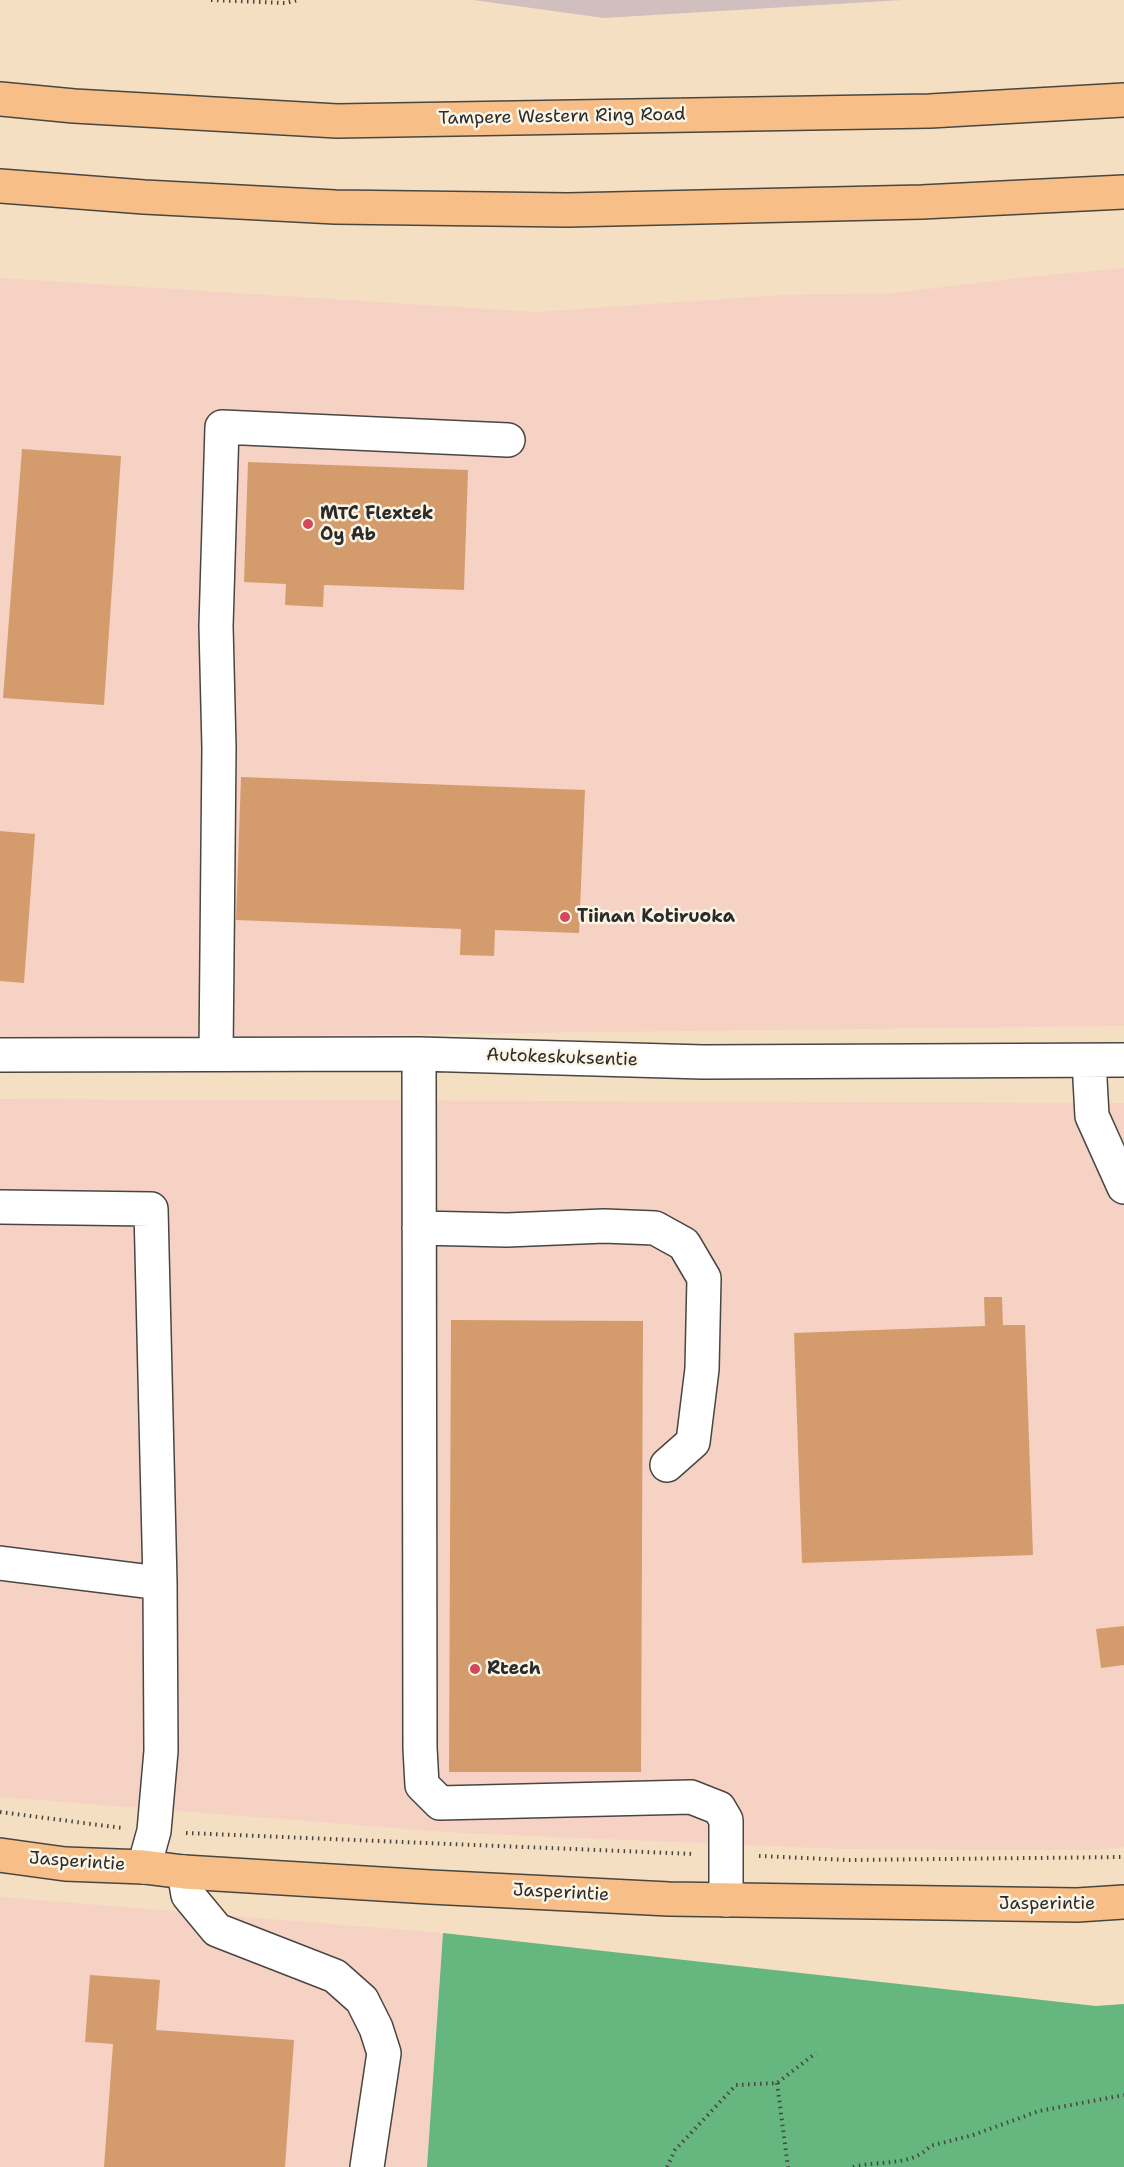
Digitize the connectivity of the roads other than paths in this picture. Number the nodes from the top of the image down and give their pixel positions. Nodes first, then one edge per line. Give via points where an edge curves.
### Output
1 (0, 99) edge
2 (1124, 100) edge
3 (0, 186) edge
4 (1124, 192) edge
5 (508, 440) dead end
6 (216, 1054) junction
7 (419, 1054) junction
8 (0, 1055) edge
9 (1124, 1060) edge
10 (1089, 1061) junction
11 (1124, 1187) edge
12 (0, 1207) edge
13 (419, 1228) junction
14 (667, 1465) dead end
15 (0, 1563) edge
16 (160, 1583) junction
17 (0, 1855) edge
18 (144, 1867) junction
19 (184, 1872) junction
20 (726, 1900) junction
21 (1124, 1902) edge
22 (367, 2167) edge

1 - 2 main road, Tampere Western Ring Road via 337,121 930,111
3 - 4 main road via 335,207 568,210 922,202
5 - 6 street via 222,428 216,626
6 - 7 street, Autokeskuksentie
6 - 8 street, Autokeskuksentie
7 - 10 street, Autokeskuksentie via 704,1062
7 - 13 street
9 - 10 street, Autokeskuksentie
10 - 11 street via 1092,1116
12 - 16 street via 151,1209
13 - 14 street via 655,1228 684,1244 704,1278 702,1369 693,1442
13 - 20 street via 422,1785 440,1803 692,1797 719,1808 726,1820
15 - 16 street
16 - 18 street via 161,1751 154,1831
17 - 18 main road, Jasperintie via 65,1864
18 - 19 main road, Jasperintie
19 - 20 main road, Jasperintie
19 - 22 street via 188,1895 217,1930 335,1976 362,2000 384,2053
20 - 21 main road, Jasperintie via 1077,1905

